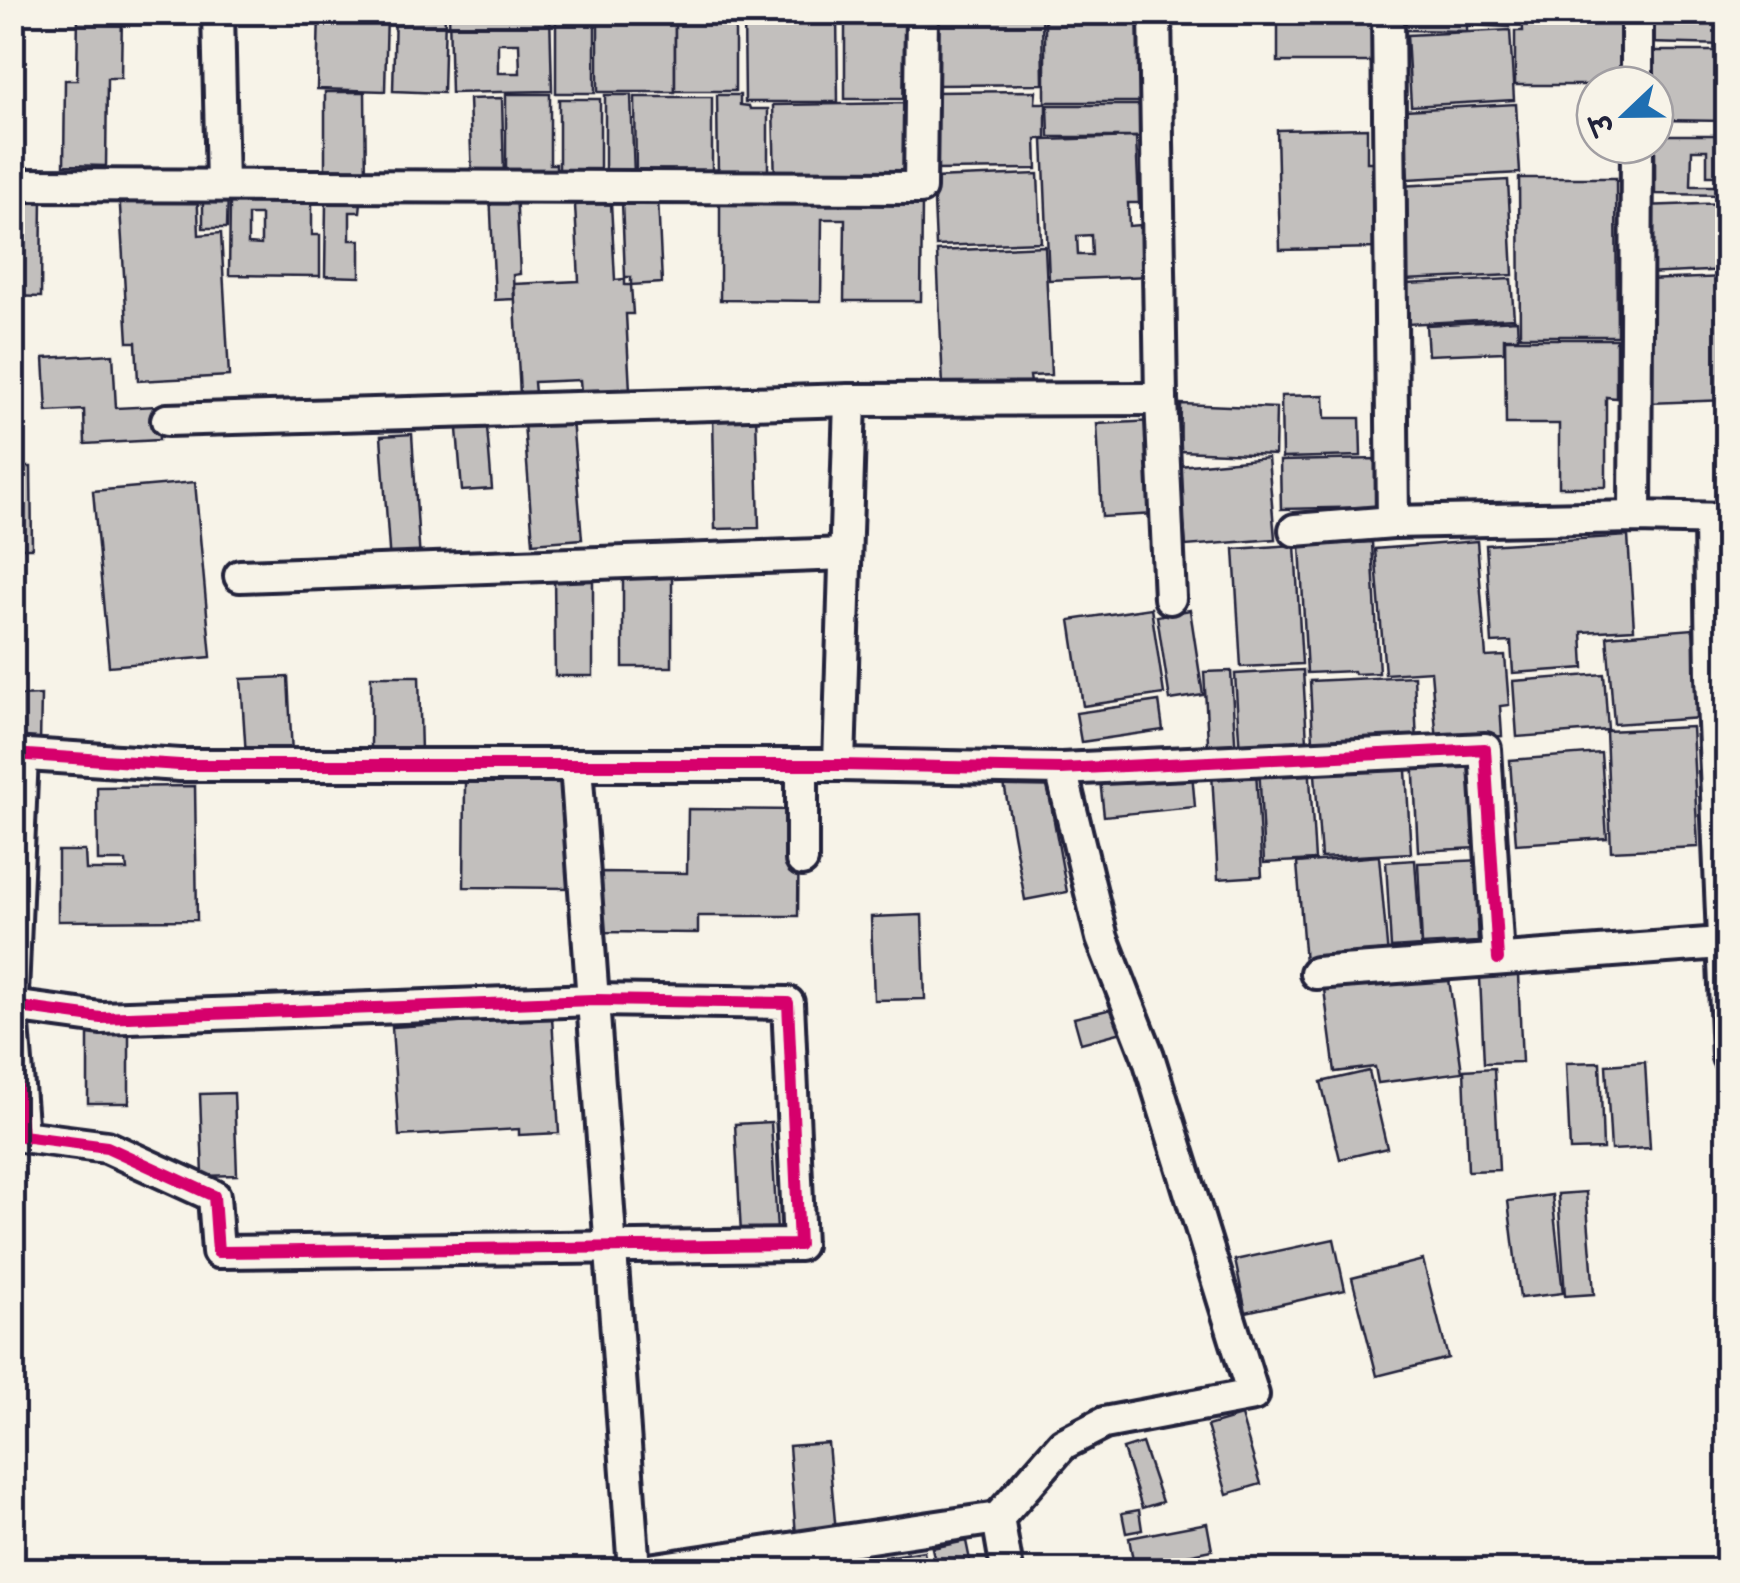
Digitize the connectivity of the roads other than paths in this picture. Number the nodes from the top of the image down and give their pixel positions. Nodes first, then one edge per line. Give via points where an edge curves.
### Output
1 (218, 12) edge
2 (922, 12) edge
3 (1155, 12) edge
4 (1388, 12) edge
5 (1638, 12) edge
6 (1637, 65) edge
7 (1637, 165) edge
8 (12, 185) edge
9 (222, 186) junction
10 (1161, 399) junction
11 (850, 400) junction
12 (167, 420) dead end
13 (1635, 517) junction
14 (1719, 520) edge
15 (1393, 522) junction
16 (1294, 530) dead end
17 (845, 554) junction
18 (240, 576) dead end
19 (1170, 598) dead end
20 (17, 754) edge
21 (576, 765) junction
22 (802, 765) junction
23 (839, 765) junction
24 (1060, 768) junction
25 (802, 860) dead end
26 (1721, 942) junction
27 (1498, 959) junction
28 (1316, 973) dead end
29 (12, 993) edge
30 (592, 1000) junction
31 (12, 1010) edge
32 (1728, 1057) edge
33 (22, 1141) edge
34 (610, 1245) junction
35 (998, 1518) junction
36 (634, 1570) edge
37 (649, 1570) edge
38 (1008, 1570) edge

1 - 9 street
2 - 9 street via 920,188
3 - 10 street
4 - 15 street
5 - 6 street
7 - 13 street
8 - 9 street
10 - 11 street
10 - 19 street
11 - 12 street
11 - 17 street
13 - 14 street
13 - 15 street
14 - 26 street
15 - 16 street
17 - 18 street
17 - 23 street
20 - 21 street via 180,765
20 - 29 street
21 - 22 street
21 - 30 street
22 - 23 street
22 - 25 street
23 - 24 street
24 - 27 street via 1485,749
24 - 35 street via 1102,938 1148,1056 1253,1395 1104,1423 1063,1444
26 - 27 street
26 - 32 street
27 - 28 street
30 - 31 street via 101,1018
30 - 34 street
30 - 34 street via 788,1002 799,1245
31 - 33 street
33 - 34 street via 107,1147 214,1196 218,1252
34 - 36 street
35 - 37 street
35 - 38 street

